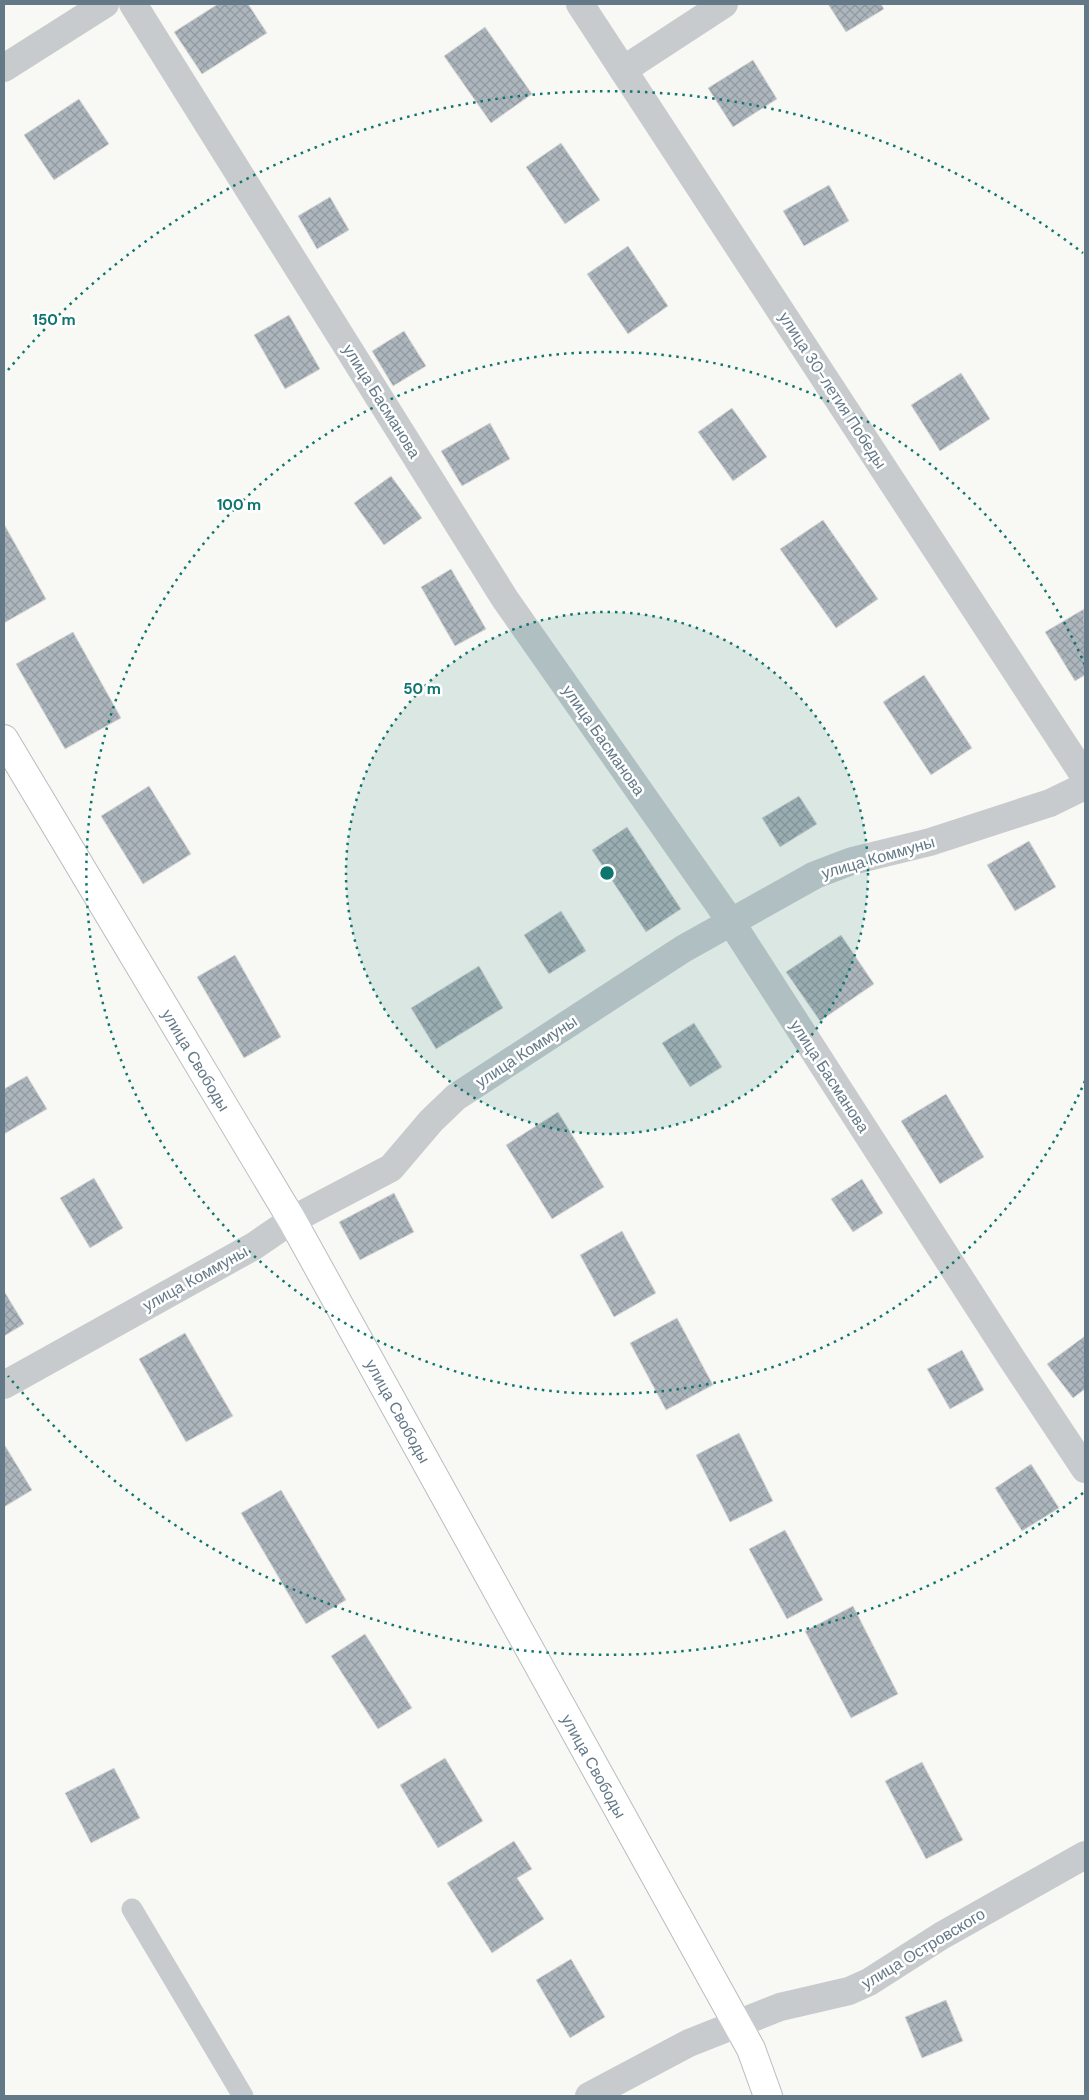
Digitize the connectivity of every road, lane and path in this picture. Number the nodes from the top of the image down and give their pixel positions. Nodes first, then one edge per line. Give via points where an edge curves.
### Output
1 (105, 4) edge
2 (133, 4) edge
3 (580, 4) edge
4 (724, 4) edge
5 (4, 68) edge
6 (623, 70) junction
7 (4, 739) edge
8 (1085, 777) edge
9 (1085, 786) edge
10 (731, 922) junction
11 (292, 1220) junction
12 (4, 1386) edge
13 (1085, 1469) edge
14 (1085, 1855) edge
15 (132, 1909) dead end
16 (738, 2024) junction
17 (243, 2096) edge
18 (589, 2096) edge
19 (768, 2096) edge

1 - 5 street
2 - 10 street, улица Басманова via 506,599
3 - 6 street, улица 30-летия Победы
4 - 6 street
6 - 8 street, улица 30-летия Победы
7 - 11 street, улица Свободы
9 - 10 street, улица Коммуны via 1050,804 930,842 852,861 815,875
10 - 11 street, улица Коммуны via 683,949 456,1097 391,1168
10 - 13 street, улица Басманова
11 - 12 street, улица Коммуны via 254,1246
11 - 16 street, улица Свободы
14 - 16 street, улица Островского via 941,1936 869,1982 849,1991 780,2007
15 - 17 lane
16 - 18 street, улица Островского via 689,2043
16 - 19 street, улица Свободы

